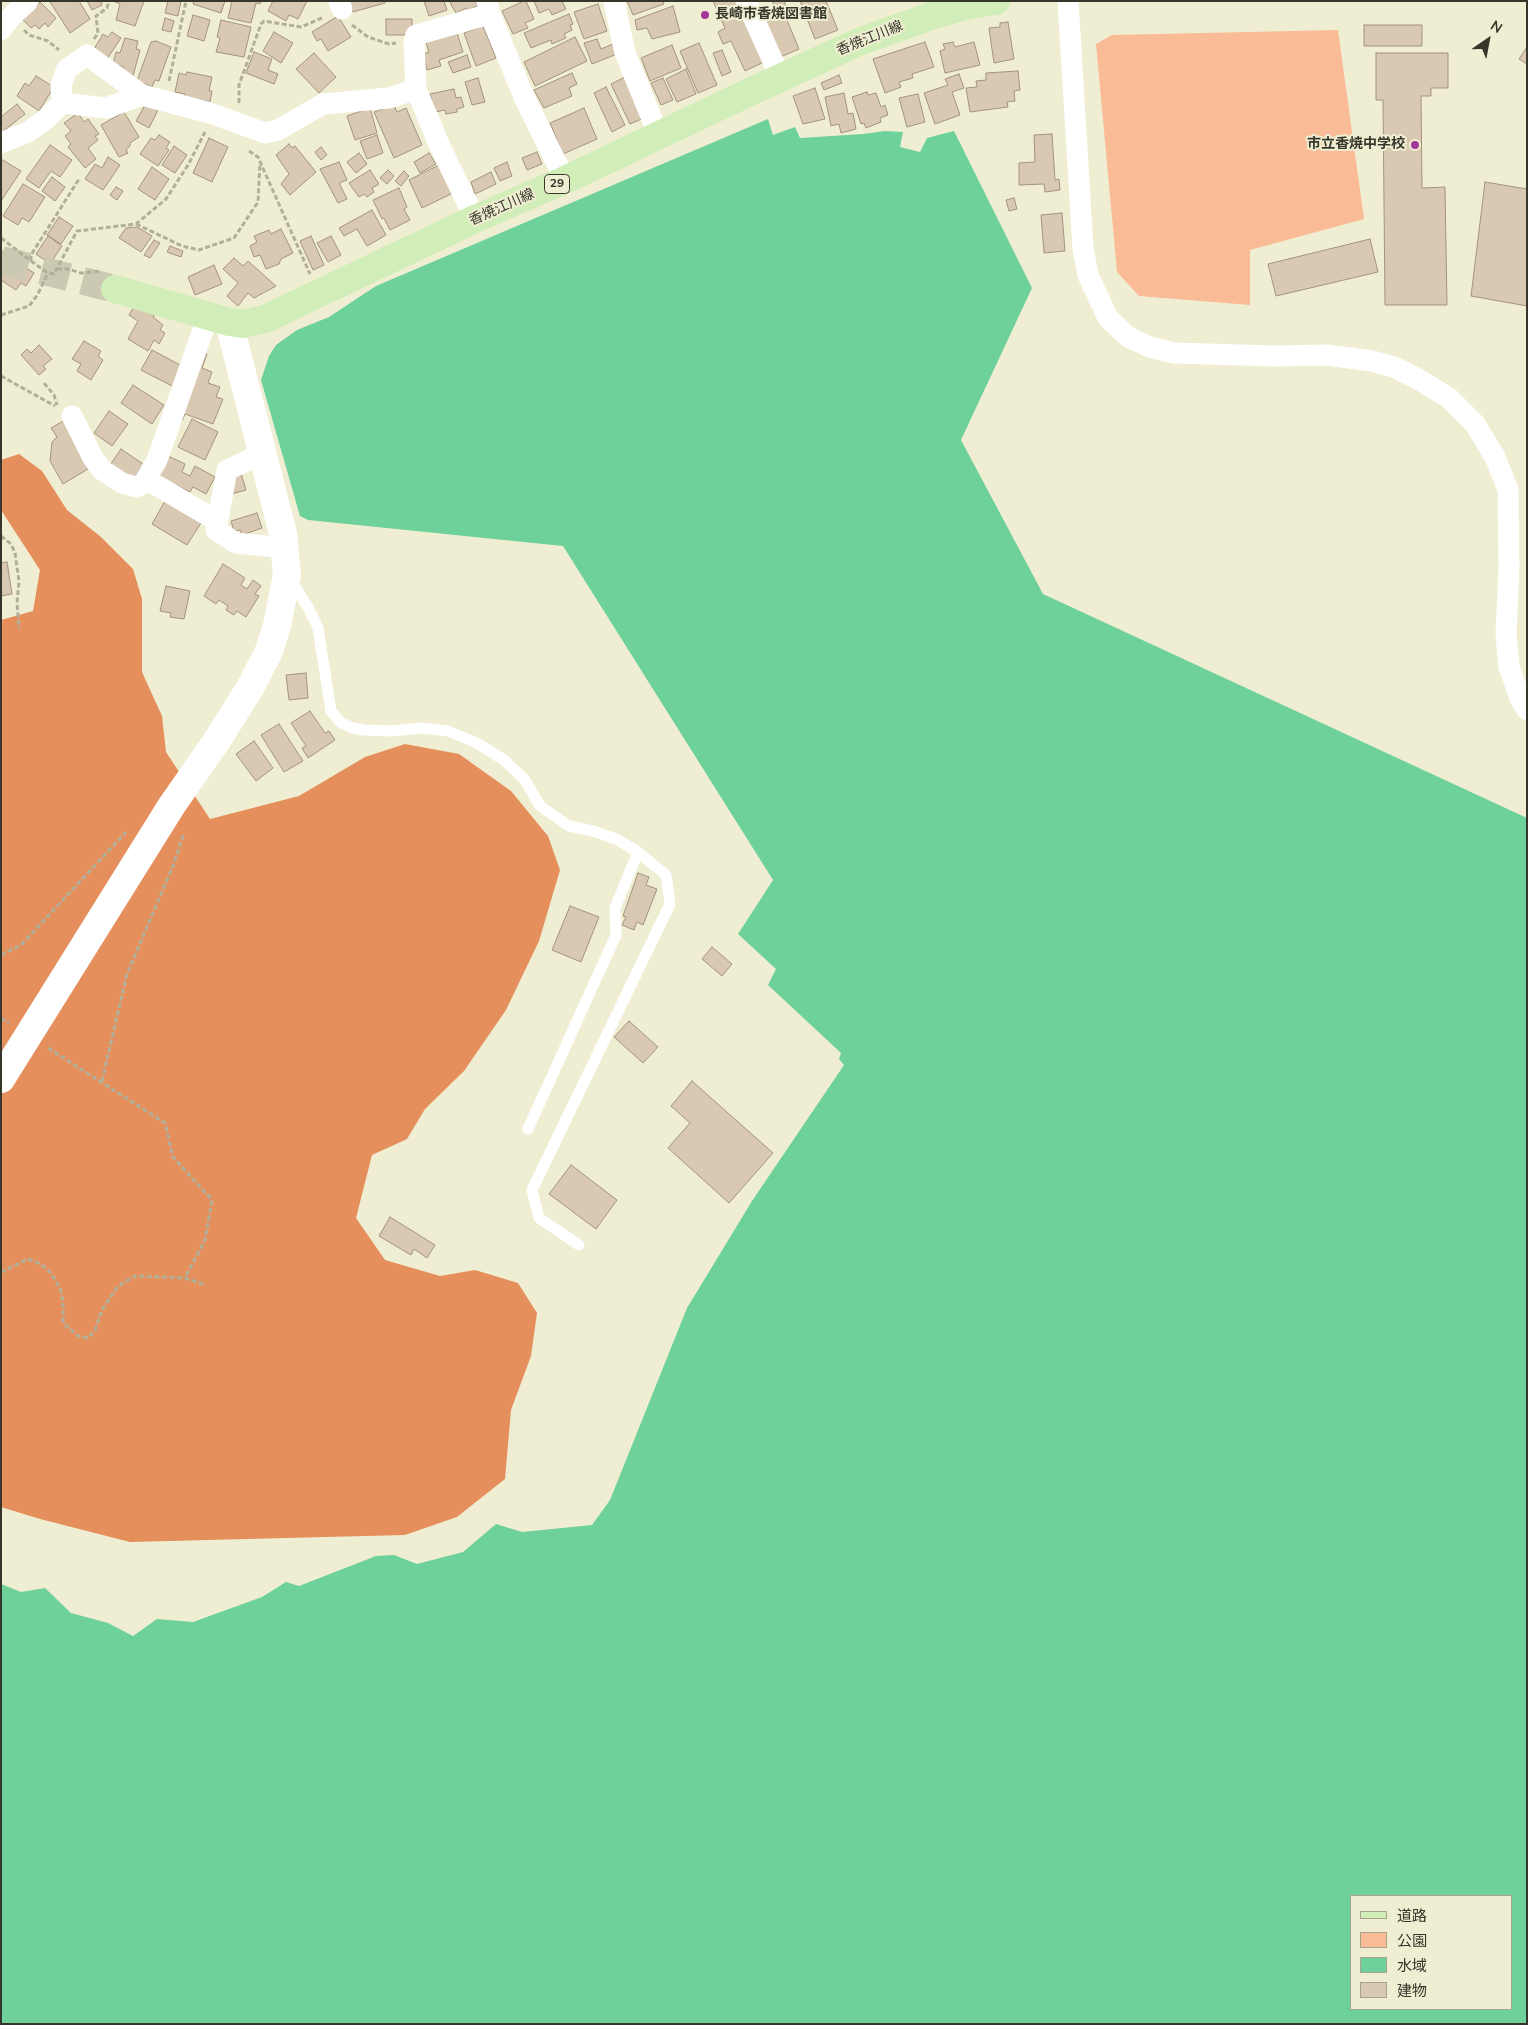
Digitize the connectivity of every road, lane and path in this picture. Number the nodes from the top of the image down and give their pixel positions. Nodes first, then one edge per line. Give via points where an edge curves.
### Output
1 (28, 1) edge
2 (109, 1) edge
3 (186, 1) edge
4 (614, 1) edge
5 (746, 1) edge
6 (996, 1) edge
7 (1068, 1) edge
8 (341, 5) edge
9 (488, 8) edge
10 (6, 24) edge
11 (414, 42) junction
12 (88, 55) junction
13 (70, 67) junction
14 (781, 78) junction
15 (416, 89) junction
16 (142, 94) junction
17 (163, 100) junction
18 (62, 103) junction
19 (210, 113) junction
20 (233, 122) junction
21 (659, 136) junction
22 (1, 143) edge
23 (242, 145) dead end
24 (260, 162) junction
25 (79, 179) dead end
26 (566, 180) junction
27 (475, 219) junction
28 (136, 224) junction
29 (1, 238) edge
30 (31, 261) junction
31 (48, 273) junction
32 (115, 289) tunnel mouth
33 (319, 294) junction
34 (1, 315) edge
35 (219, 319) junction
36 (1, 376) edge
37 (44, 383) dead end
38 (72, 416) dead end
39 (262, 454) junction
40 (146, 479) junction
41 (218, 521) junction
42 (1, 536) edge
43 (284, 548) junction
44 (287, 576) junction
45 (19, 629) dead end
46 (1527, 710) edge
47 (185, 830) dead end
48 (127, 831) dead end
49 (638, 852) junction
50 (1, 955) edge
51 (1, 1018) edge
52 (10, 1023) dead end
53 (43, 1044) dead end
54 (1, 1079) edge
55 (102, 1081) junction
56 (528, 1129) dead end
57 (580, 1245) dead end
58 (1, 1272) edge
59 (185, 1278) junction
60 (206, 1285) dead end

1 - 10 street
2 - 12 path via 107,8 96,16 98,33
3 - 17 path via 173,70
4 - 21 street via 625,52
5 - 14 street
6 - 14 main road, 香焼江川線 / 29 via 969,4 934,15 861,42
7 - 46 street via 1083,248 1088,275 1108,318 1128,337 1174,353 1327,355 1372,361 1394,367 1449,398 1475,424 1495,457 1508,490 1506,634 1509,667
8 - 11 path via 351,23 368,37 389,44
8 - 20 path via 301,27 261,24 239,85 239,107
9 - 11 street via 416,35
9 - 26 street via 524,97
10 - 13 path via 57,47
11 - 15 street
12 - 13 street
12 - 16 street
13 - 18 street via 63,78
14 - 21 main road, 香焼江川線 / 29
15 - 20 street via 389,98 323,104 271,132
15 - 27 street
16 - 17 street
16 - 18 street via 106,108
17 - 19 street
18 - 22 street via 28,132
19 - 20 street
19 - 28 path via 211,122 166,199
21 - 26 main road, 香焼江川線 / 29
23 - 24 path
24 - 28 path via 258,202 234,238 199,250 182,246
24 - 33 path
25 - 30 path via 31,255
26 - 27 main road, 香焼江川線 / 29
27 - 33 main road, 香焼江川線 / 29
28 - 31 path via 77,231 54,274
29 - 30 path
30 - 31 path
31 - 34 path via 29,306
32 - 35 main road, 香焼江川線 / 29
33 - 35 main road, 香焼江川線 / 29 via 266,319 242,324
35 - 39 street
35 - 40 street
36 - 37 path via 58,408 54,395
38 - 40 street via 102,470 122,483 136,487
39 - 41 street via 226,470
39 - 43 street
40 - 41 street
41 - 43 street via 216,530 236,543
42 - 45 path via 11,544 15,554 19,581
43 - 44 street
44 - 49 lane via 310,609 318,628 331,711 340,722 364,730 422,728 448,731 470,740 504,760 525,780 540,806 569,826 616,839
44 - 54 street via 277,626 259,672
47 - 55 path via 127,974
48 - 50 path via 21,946
49 - 56 lane via 615,908 616,935
49 - 57 lane via 666,875 670,904 532,1190 539,1218
51 - 52 path
53 - 55 path
55 - 59 path via 165,1122 173,1157 212,1200 205,1240
58 - 59 path via 28,1259 41,1264 60,1288 63,1323 78,1336 88,1338 118,1286 136,1276
59 - 60 path

